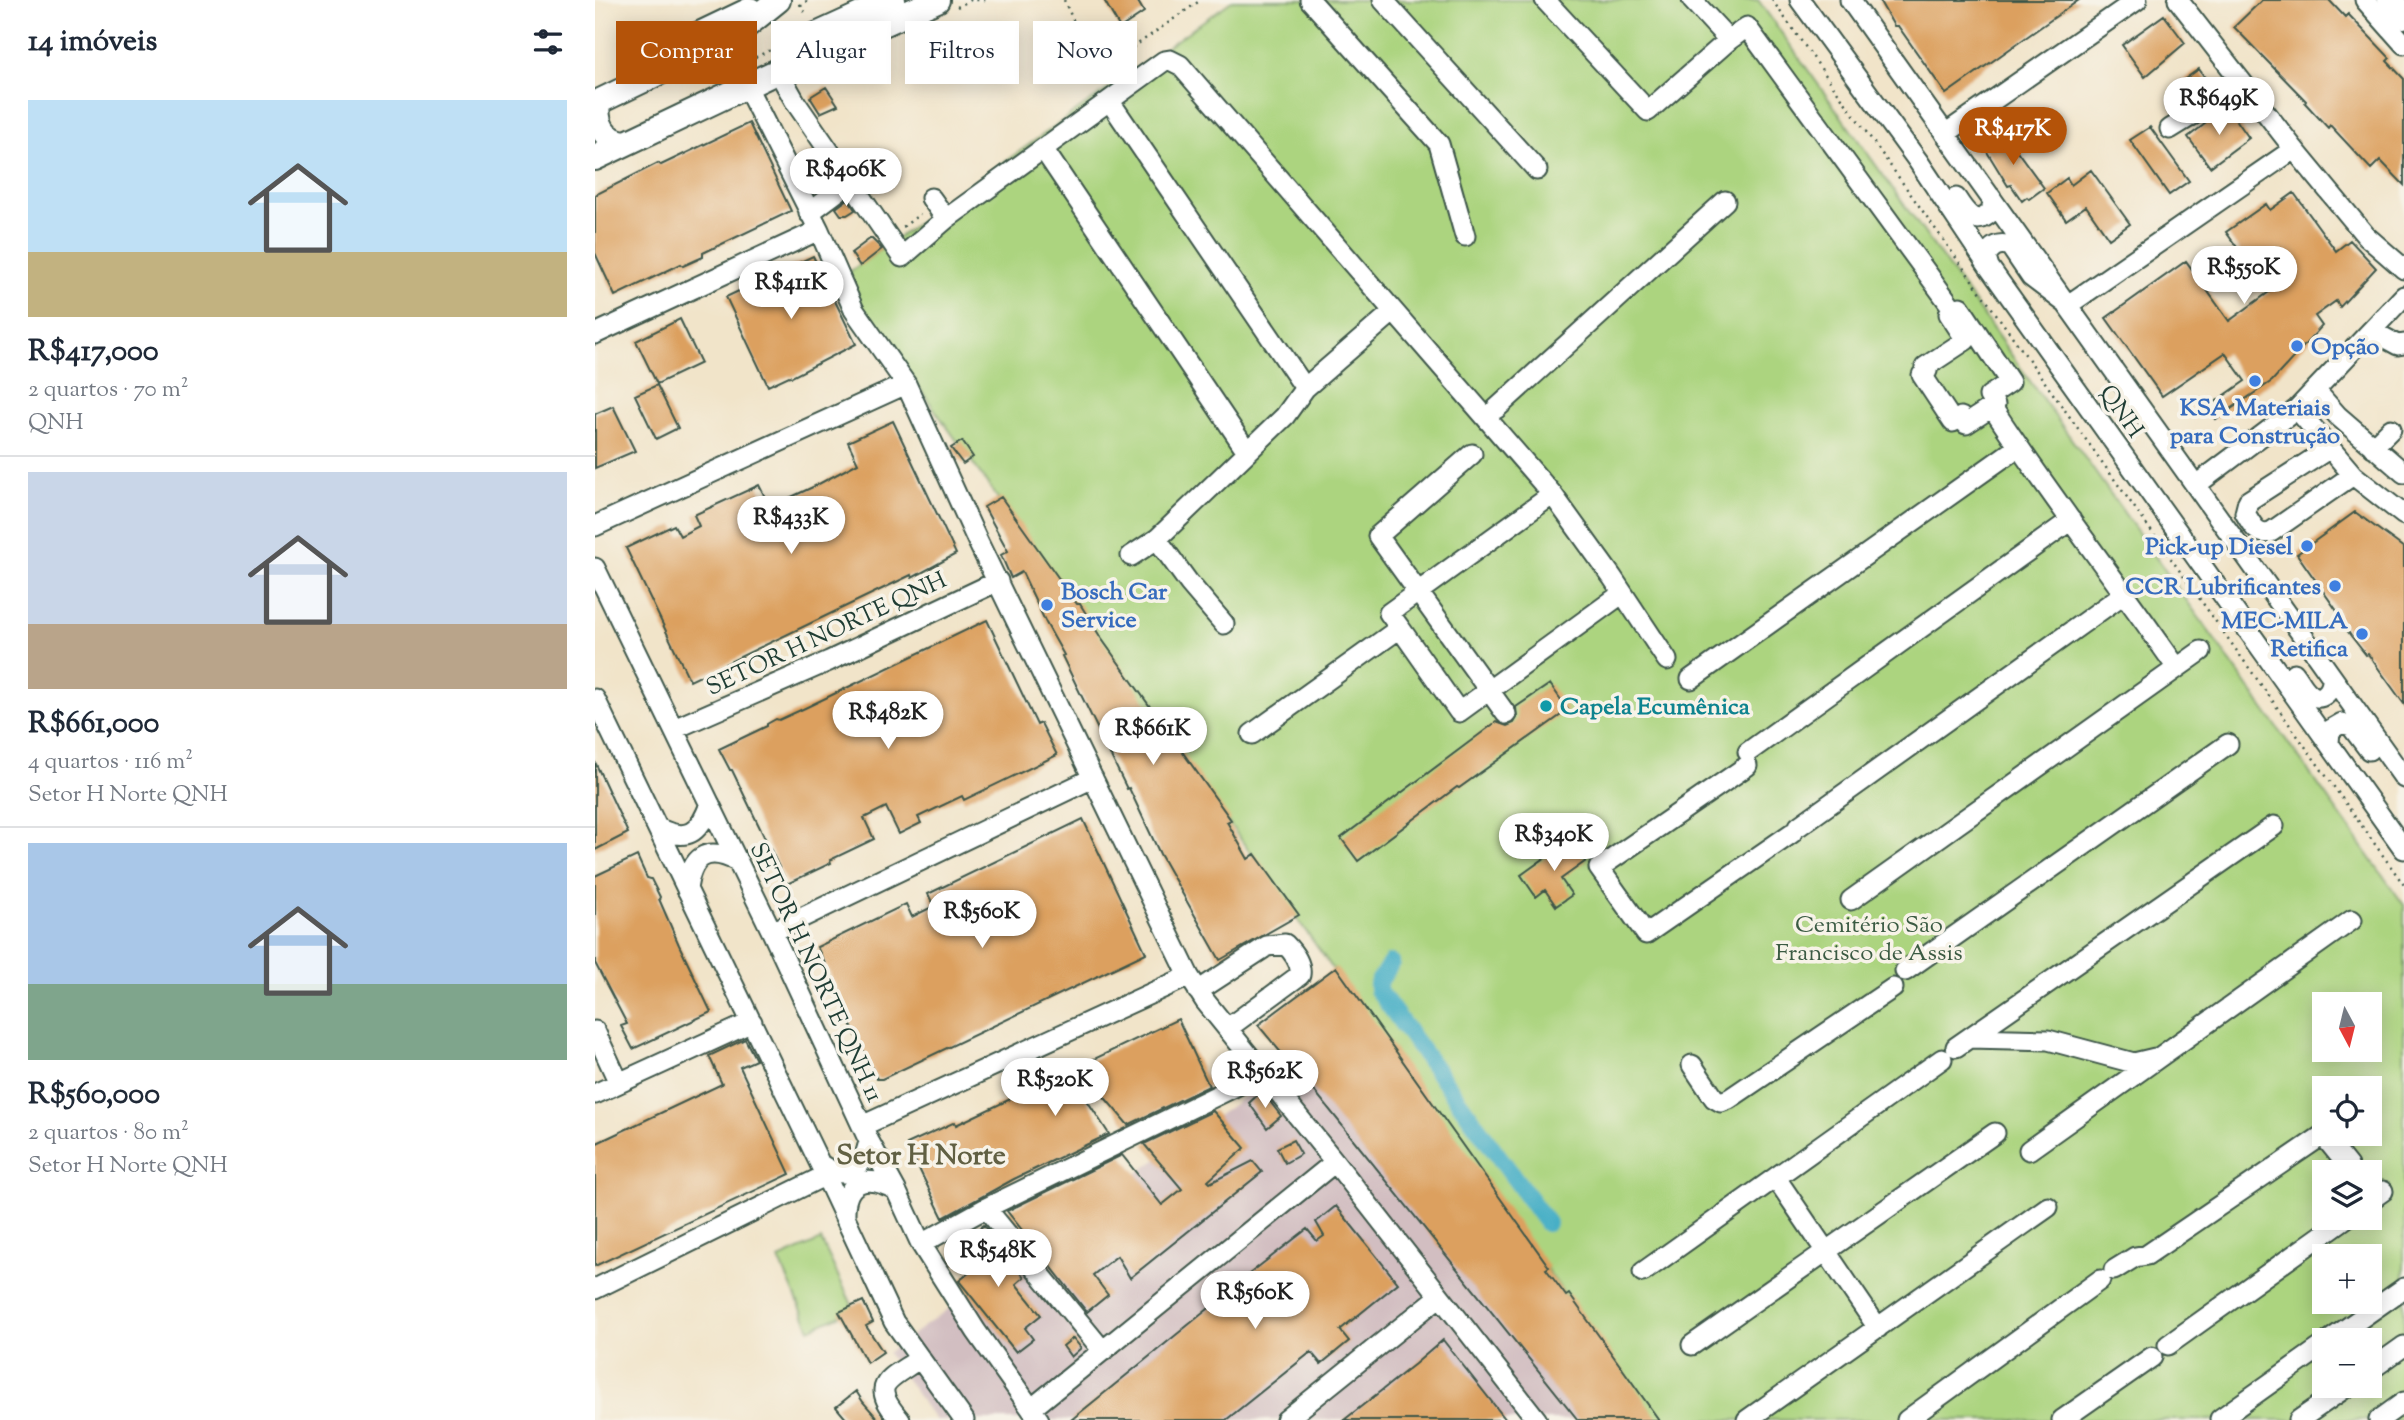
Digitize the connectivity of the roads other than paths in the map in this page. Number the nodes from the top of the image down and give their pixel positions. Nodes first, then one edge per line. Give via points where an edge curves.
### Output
1 (770, 0) edge
2 (778, 0) edge
3 (893, 0) edge
4 (1310, 0) edge
5 (1383, 0) edge
6 (1545, 0) edge
7 (1692, 0) edge
8 (1800, 0) edge
9 (1850, 0) edge
10 (2137, 0) edge
11 (2178, 0) edge
12 (2365, 0) edge
13 (934, 5) edge
14 (891, 23) edge
15 (1729, 40) junction
16 (2404, 44) edge
17 (771, 75) edge
18 (785, 84) edge
19 (2243, 84) junction
20 (595, 86) edge
21 (747, 87) junction
22 (1115, 109) dead end
23 (689, 113) junction
24 (2170, 129) dead end
25 (1945, 134) junction
26 (626, 143) junction
27 (2294, 149) junction
28 (1048, 156) dead end
29 (595, 158) edge
30 (1918, 161) junction
31 (877, 162) dead end
32 (1537, 170) dead end
33 (850, 183) junction
34 (1991, 197) junction
35 (1725, 201) dead end
36 (814, 221) junction
37 (1465, 236) dead end
38 (1989, 267) junction
39 (2404, 269) edge
40 (2404, 296) edge
41 (2068, 305) junction
42 (1954, 310) junction
43 (1387, 317) dead end
44 (2372, 331) junction
45 (595, 334) edge
46 (2404, 344) edge
47 (906, 384) junction
48 (1305, 388) junction
49 (2316, 391) junction
50 (1992, 407) junction
51 (1496, 409) dead end
52 (2297, 409) junction
53 (2391, 429) dead end
54 (2018, 447) junction
55 (2373, 447) junction
56 (2329, 448) junction
57 (1247, 451) junction
58 (1472, 454) dead end
59 (2403, 472) edge
60 (2353, 475) junction
61 (2196, 485) junction
62 (1545, 500) dead end
63 (2383, 500) junction
64 (2404, 515) edge
65 (2071, 520) junction
66 (595, 526) edge
67 (1157, 539) junction
68 (1131, 556) dead end
69 (595, 568) edge
70 (998, 581) junction
71 (2125, 593) junction
72 (1419, 594) junction
73 (1616, 598) dead end
74 (1224, 624) dead end
75 (1400, 628) junction
76 (2252, 636) junction
77 (2200, 651) dead end
78 (1667, 660) dead end
79 (2177, 668) junction
80 (2332, 677) junction
81 (1691, 680) dead end
82 (1488, 690) junction
83 (595, 699) edge
84 (1506, 714) dead end
85 (674, 729) junction
86 (1252, 734) dead end
87 (2329, 743) junction
88 (2228, 744) dead end
89 (1093, 778) junction
90 (2404, 779) edge
91 (709, 804) junction
92 (2274, 826) dead end
93 (658, 828) junction
94 (2404, 849) edge
95 (737, 861) junction
96 (687, 890) junction
97 (1851, 900) dead end
98 (2352, 920) dead end
99 (772, 932) junction
100 (1905, 971) dead end
101 (1193, 983) junction
102 (1893, 988) dead end
103 (752, 1022) junction
104 (1228, 1028) junction
105 (595, 1031) edge
106 (1956, 1048) junction
107 (2160, 1057) junction
108 (1692, 1065) dead end
109 (1263, 1073) junction
110 (619, 1083) junction
111 (595, 1094) edge
112 (866, 1133) junction
113 (1995, 1133) dead end
114 (2029, 1150) dead end
115 (2343, 1160) edge
116 (1335, 1162) junction
117 (822, 1170) junction
118 (1776, 1178) junction
119 (896, 1190) junction
120 (2048, 1207) dead end
121 (986, 1208) junction
122 (845, 1217) junction
123 (2329, 1230) edge
124 (921, 1244) junction
125 (1827, 1253) junction
126 (1643, 1272) dead end
127 (2404, 1288) edge
128 (595, 1289) edge
129 (1439, 1297) junction
130 (1878, 1328) junction
131 (2347, 1328) edge
132 (1692, 1345) dead end
133 (2404, 1346) edge
134 (1103, 1351) junction
135 (2312, 1354) edge
136 (919, 1359) junction
137 (2382, 1362) edge
138 (2331, 1398) edge
139 (2404, 1402) edge
140 (1035, 1415) edge
141 (2220, 1419) edge
142 (900, 1420) edge
143 (964, 1420) edge
144 (1286, 1420) edge
145 (1537, 1420) edge
146 (1747, 1420) edge
147 (1907, 1420) edge
148 (2062, 1420) edge
149 (2299, 1420) edge
150 (2379, 1420) edge

1 - 20 main road
2 - 26 main road via 731,38 598,102 599,127 610,139
3 - 23 main road via 732,75
4 - 37 street via 1439,144
5 - 32 street
6 - 15 street via 1648,111
7 - 15 street
8 - 30 street, QNH
9 - 25 street, QNH
10 - 25 street
11 - 19 street
12 - 16 street
13 - 14 main road
15 - 42 street via 1747,27
17 - 21 main road
18 - 33 street
19 - 24 street
19 - 27 street
21 - 23 main road
21 - 36 street
22 - 48 street
23 - 26 main road
25 - 34 street, QNH
26 - 29 main road
27 - 39 street via 2367,236
27 - 41 street
28 - 57 street
30 - 34 street via 1947,186 1973,218 1991,212
30 - 38 street, QNH
31 - 33 street
33 - 36 street
33 - 78 street via 902,257 937,207 1164,61 1175,62 1553,495
34 - 41 street, QNH
35 - 51 street
36 - 45 street
36 - 47 street via 853,310
38 - 41 street via 1986,257 1991,248 2010,246 2031,277
38 - 76 street, QNH
40 - 44 street
41 - 61 street, QNH
42 - 50 street via 1960,307 2010,382 1989,396
42 - 50 street via 1949,314 1966,340 1925,367 1922,375 1953,422 1961,417 1966,424
43 - 48 street
44 - 46 street
44 - 49 street
47 - 66 street
47 - 70 street
48 - 57 street via 1285,416
49 - 52 street
49 - 55 street
50 - 54 street
52 - 56 street
52 - 61 street
53 - 55 street
54 - 65 street
54 - 81 street
55 - 59 street
56 - 60 street
56 - 60 street via 2248,501 2245,513 2256,531 2271,532
57 - 67 street
58 - 72 street via 1378,536
59 - 63 street
60 - 63 street
61 - 80 street, QNH
62 - 72 street
63 - 64 street
65 - 71 street
65 - 71 street via 1599,868 1646,934
67 - 68 street
67 - 74 street
69 - 85 street, SETOR H NORTE QNH 11
70 - 85 street, SETOR H NORTE QNH
70 - 89 street
71 - 79 street
72 - 75 street via 1389,613
72 - 82 street
73 - 82 street
75 - 82 street via 1459,712
75 - 86 street
76 - 80 street via 2288,664 2314,696 2329,692
76 - 87 street, QNH
77 - 79 street
79 - 97 street
80 - 90 street, QNH
82 - 84 street
83 - 93 street
85 - 91 street, SETOR H NORTE QNH 11
87 - 90 street via 2333,726 2346,724 2378,762
87 - 94 street, QNH
88 - 100 street
89 - 99 street
89 - 101 street
91 - 93 street via 705,818 687,835 674,836
91 - 95 street, SETOR H NORTE QNH 11
92 - 106 street
93 - 96 street
95 - 96 street via 724,854 707,854 695,861
95 - 99 street, SETOR H NORTE QNH 11
96 - 103 street
98 - 107 street
99 - 112 street, SETOR H NORTE QNH 11
101 - 104 street
101 - 104 street via 1268,946 1285,944 1291,949 1301,967 1300,975
101 - 112 street
102 - 108 street via 1729,1099 1721,1102 1714,1098
103 - 110 street
103 - 117 street
104 - 109 street
105 - 110 street
106 - 107 street via 2048,1040 2134,1063
106 - 118 street
107 - 114 street
109 - 116 street
109 - 121 street
110 - 111 street
112 - 117 street via 866,1155 855,1169 844,1173
112 - 119 street, SETOR H NORTE QNH 11
113 - 125 street
115 - 147 street via 2323,1135 2147,1255 2134,1257 2107,1275
116 - 129 street
116 - 134 street
117 - 122 street
117 - 128 street
118 - 125 street
118 - 126 street
119 - 122 street via 879,1181 864,1181 845,1200
119 - 124 street, SETOR H NORTE QNH 11
120 - 130 street
121 - 124 street
121 - 134 street
122 - 136 street via 894,1322
123 - 148 street
124 - 140 street, SETOR H NORTE QNH 11
125 - 130 street
125 - 132 street
127 - 131 street
129 - 144 street
129 - 145 street
130 - 146 street
133 - 137 street
134 - 140 street
135 - 141 street
136 - 142 street via 887,1380 884,1387 887,1405
136 - 143 street
138 - 149 street
139 - 150 street

